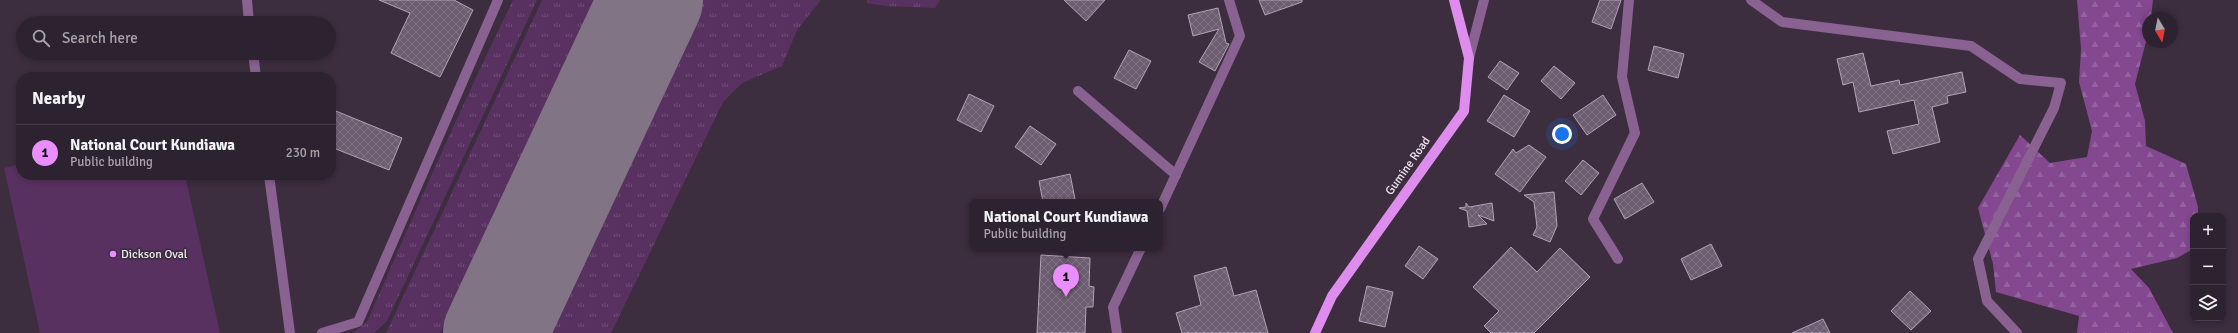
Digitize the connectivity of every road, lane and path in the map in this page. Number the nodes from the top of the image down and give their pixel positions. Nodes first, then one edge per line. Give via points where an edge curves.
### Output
1 (247, 0) edge
2 (498, 0) edge
3 (1229, 0) edge
4 (1454, 0) edge
5 (1484, 0) edge
6 (1629, 0) edge
7 (1751, 0) edge
8 (249, 16) edge
9 (1469, 58) junction
10 (254, 60) edge
11 (255, 72) edge
12 (1078, 91) dead end
13 (1176, 175) junction
14 (270, 180) edge
15 (1163, 203) edge
16 (1140, 251) edge
17 (1618, 259) dead end
18 (290, 333) edge
19 (322, 333) edge
20 (1117, 333) edge
21 (1315, 333) edge
22 (2017, 333) edge

1 - 8 street
2 - 19 street via 358,322
3 - 13 street via 1240,36
4 - 9 main road, Gumine Road
5 - 9 street
6 - 17 street via 1622,77 1635,133 1593,219
7 - 22 street via 1782,22 1971,46 2020,79 2061,83 2054,108 1978,259 1987,301
9 - 21 main road, Gumine Road via 1464,111 1332,296
10 - 11 street
12 - 13 street
13 - 15 street
14 - 18 street
16 - 20 street via 1113,307

